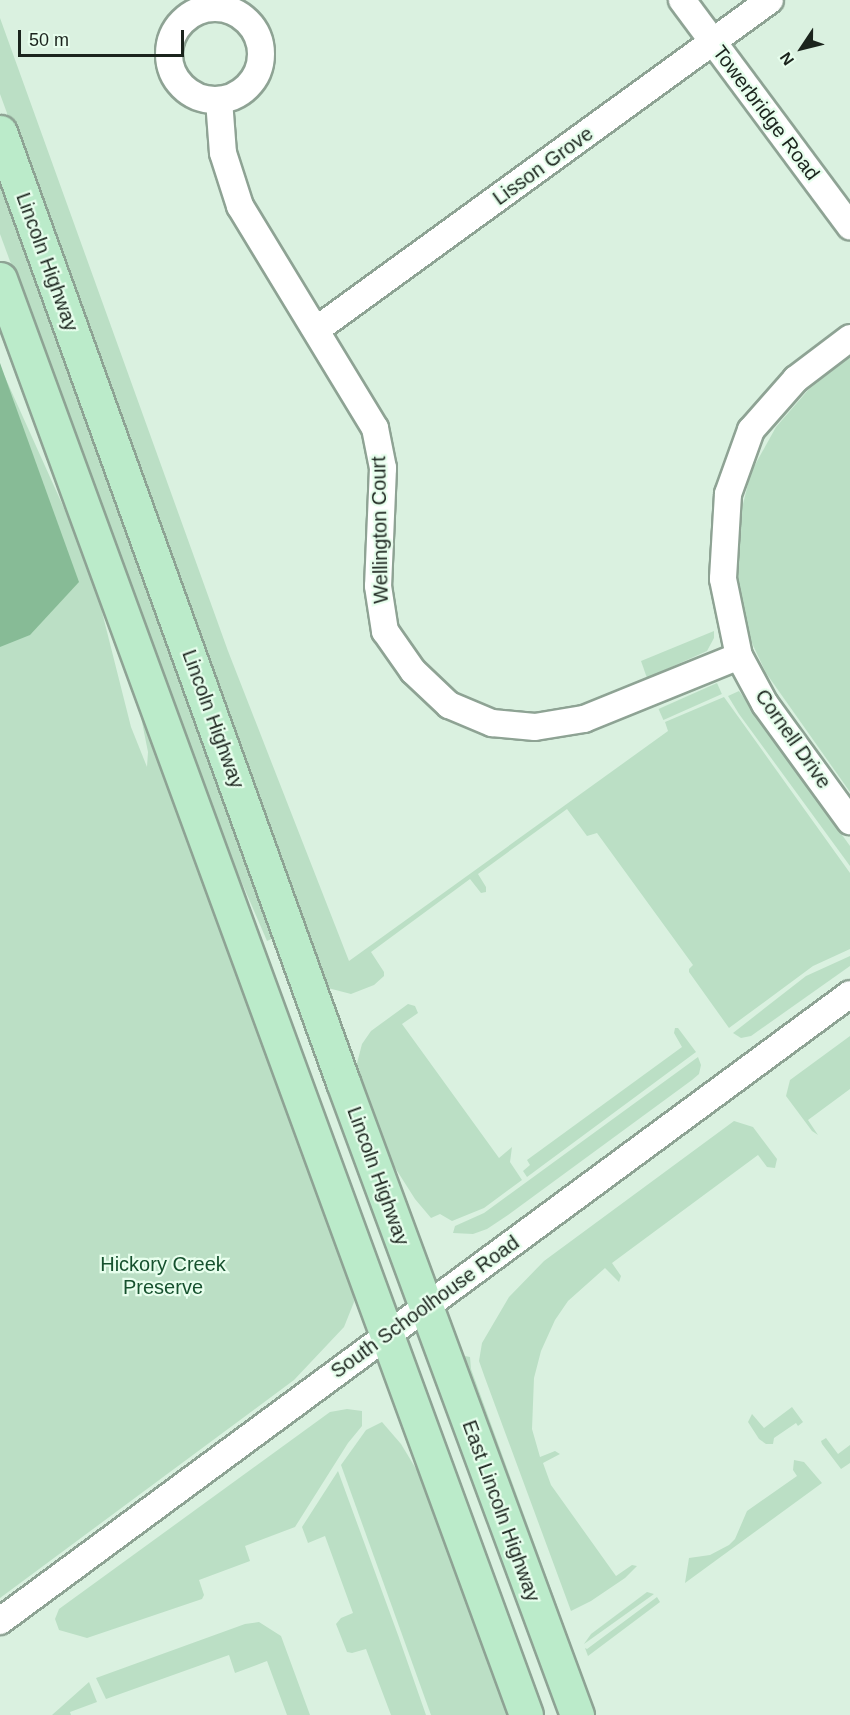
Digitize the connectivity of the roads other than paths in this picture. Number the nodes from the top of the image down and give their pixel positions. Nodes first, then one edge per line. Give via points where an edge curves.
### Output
1 (682, 0) edge
2 (770, 0) edge
3 (713, 42) junction
4 (219, 100) dead end
5 (0, 132) edge
6 (850, 226) edge
7 (0, 279) edge
8 (316, 330) junction
9 (850, 338) edge
10 (739, 656) junction
11 (850, 821) edge
12 (850, 994) edge
13 (426, 1306) junction
14 (387, 1334) junction
15 (0, 1621) edge
16 (526, 1715) edge
17 (577, 1715) edge

1 - 3 street, Towerbridge Road
2 - 3 street, Lisson Grove
3 - 6 street, Towerbridge Road
3 - 8 street, Lisson Grove
4 - 8 street, Wellington Court via 223,153 240,206
5 - 13 main road, Lincoln Highway
7 - 14 main road
8 - 10 street, Wellington Court via 375,428 383,468 378,586 385,631 413,671 449,705 492,723 535,727 584,719
9 - 10 street, Cornell Drive via 796,379 751,430 728,494 723,579
10 - 11 street, Cornell Drive via 765,704
12 - 13 street, South Schoolhouse Road
13 - 14 street, South Schoolhouse Road
13 - 17 main road, East Lincoln Highway
14 - 15 street, South Schoolhouse Road
14 - 16 main road

